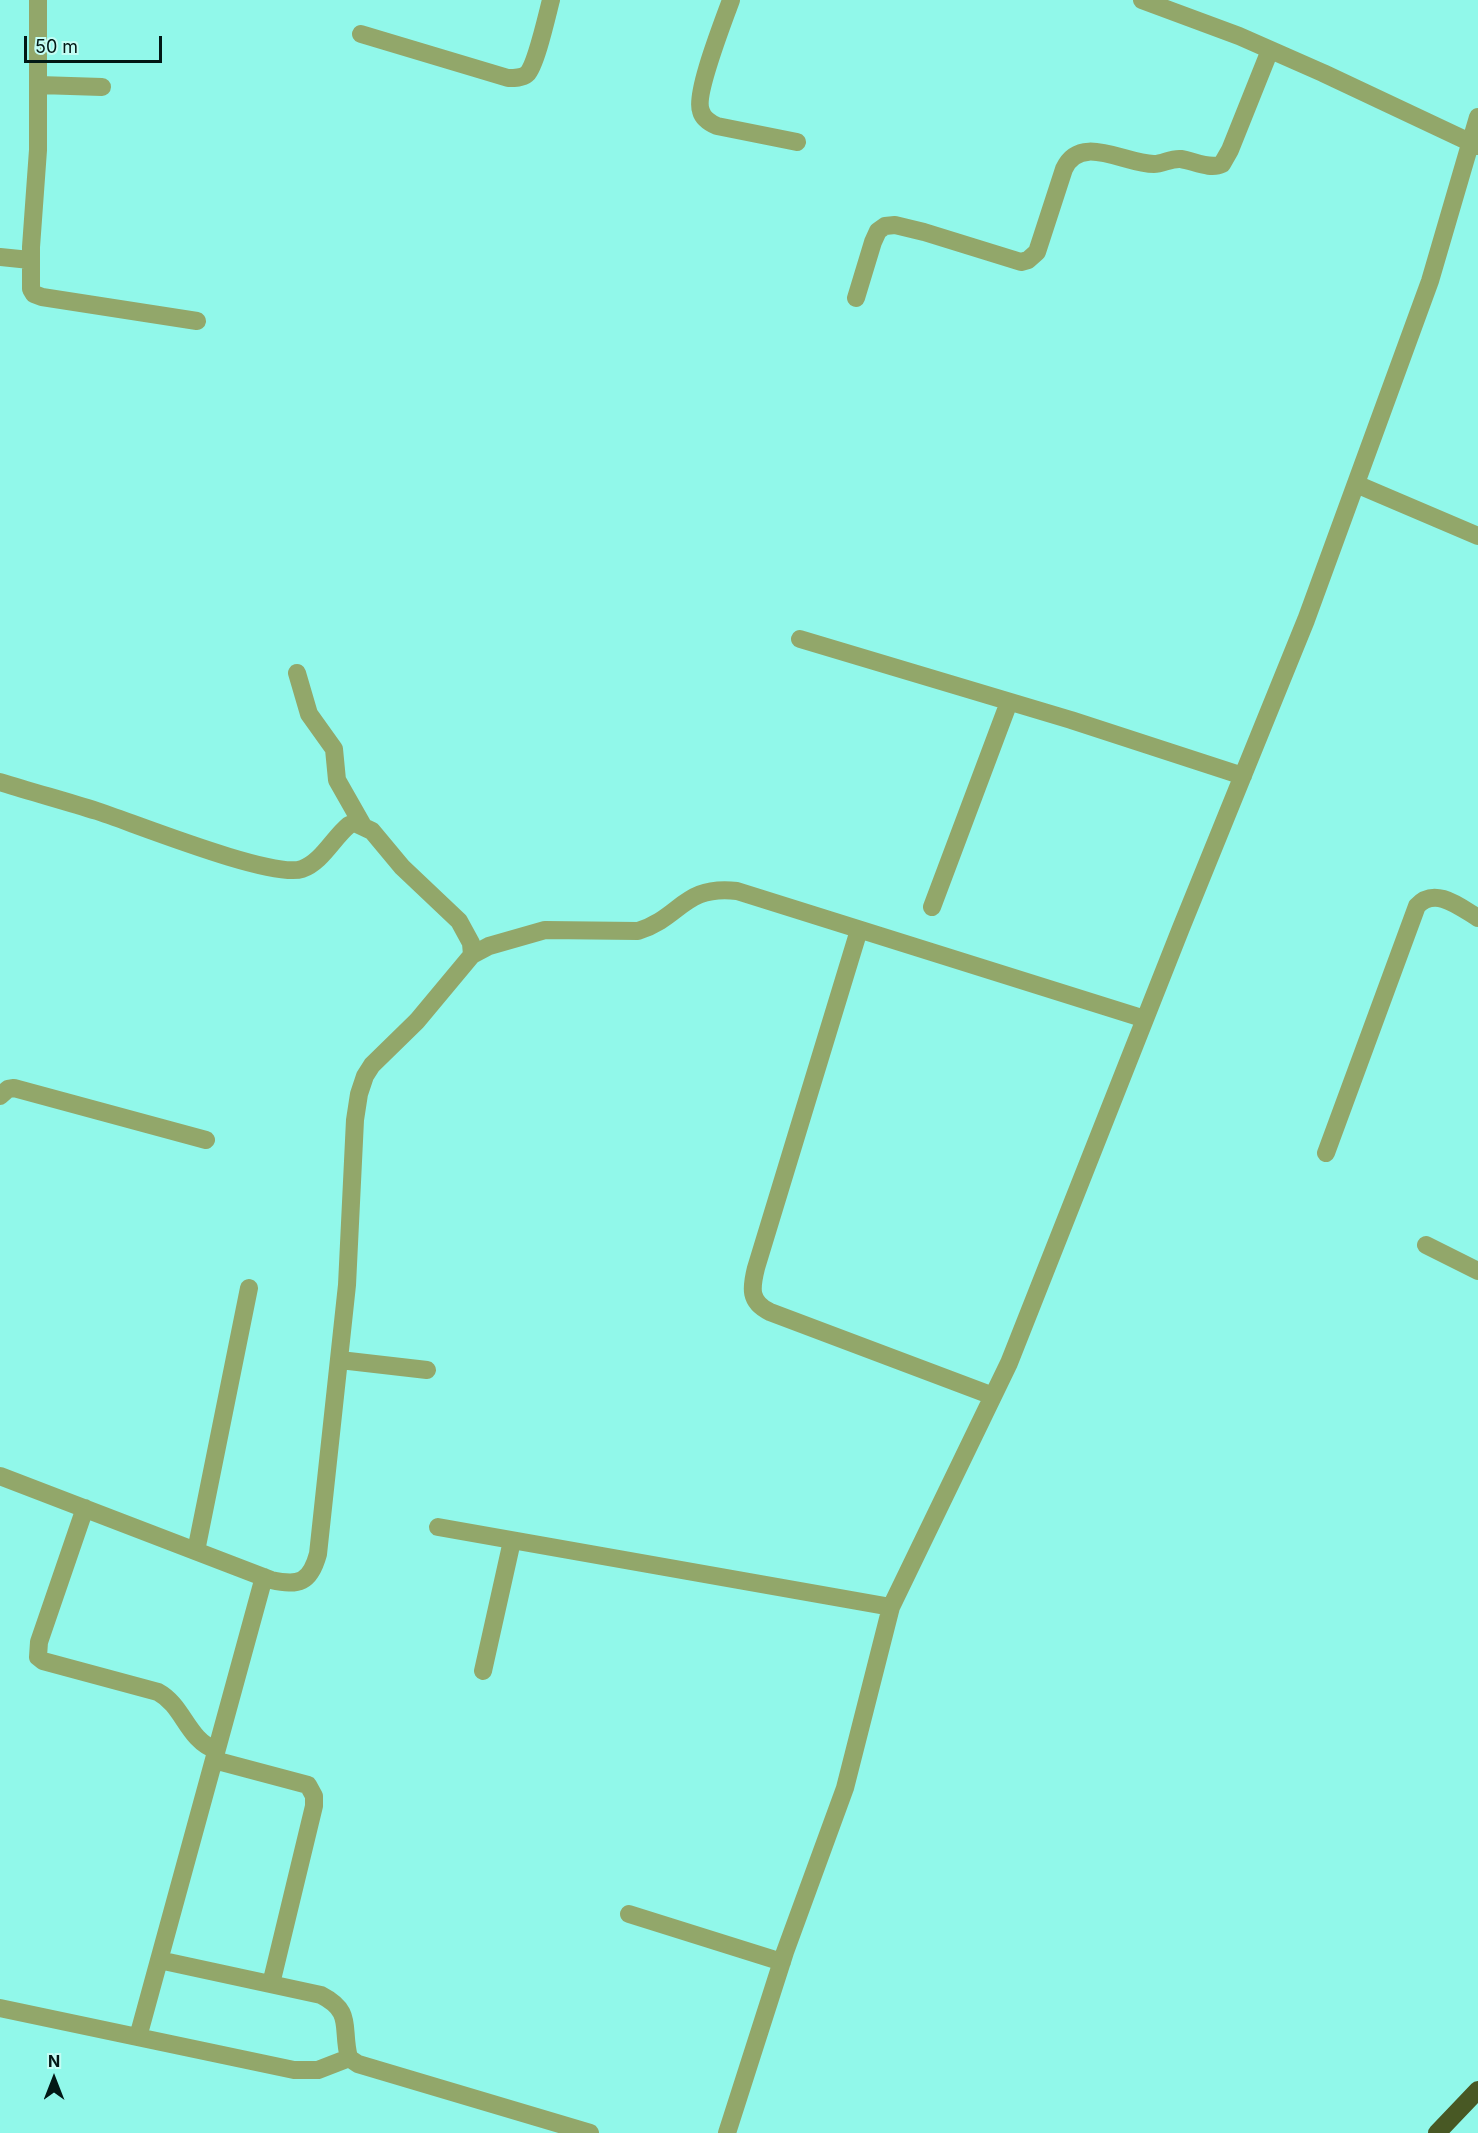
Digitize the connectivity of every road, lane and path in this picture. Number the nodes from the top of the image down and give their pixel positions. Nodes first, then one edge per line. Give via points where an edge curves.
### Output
1 (38, 0) edge
2 (551, 0) edge
3 (731, 0) edge
4 (1142, 0) edge
5 (361, 34) dead end
6 (1270, 50) junction
7 (39, 85) junction
8 (102, 87) dead end
9 (1478, 117) edge
10 (797, 142) dead end
11 (1475, 145) edge
12 (0, 257) edge
13 (30, 260) junction
14 (856, 298) dead end
15 (197, 321) dead end
16 (1356, 484) junction
17 (1478, 536) edge
18 (800, 639) dead end
19 (297, 673) dead end
20 (1010, 702) junction
21 (1243, 776) junction
22 (0, 782) edge
23 (362, 824) junction
24 (932, 907) dead end
25 (1478, 918) edge
26 (859, 930) junction
27 (472, 955) junction
28 (1145, 1019) junction
29 (0, 1096) edge
30 (206, 1140) dead end
31 (1326, 1153) dead end
32 (1426, 1245) dead end
33 (1478, 1271) edge
34 (249, 1288) dead end
35 (340, 1360) junction
36 (427, 1370) dead end
37 (993, 1396) junction
38 (0, 1476) edge
39 (85, 1509) junction
40 (438, 1527) dead end
41 (512, 1542) junction
42 (196, 1551) junction
43 (264, 1577) junction
44 (891, 1607) junction
45 (483, 1671) dead end
46 (215, 1755) junction
47 (629, 1914) dead end
48 (159, 1960) junction
49 (782, 1962) junction
50 (271, 1984) junction
51 (0, 2008) edge
52 (138, 2037) junction
53 (349, 2058) junction
54 (1478, 2090) edge
55 (590, 2133) edge
56 (727, 2133) edge
57 (1437, 2133) edge

1 - 7 street
2 - 5 street via 533,62 527,74 518,78
3 - 10 street via 702,87 701,113 717,126
4 - 6 street
6 - 11 street
6 - 14 street via 1222,164 1211,166 1179,159 1156,164 1093,151 1074,154 1064,169 1037,252 1028,260 1021,262 924,232 885,226 873,242
7 - 8 street
7 - 13 street
9 - 11 street
11 - 16 street
12 - 13 street
13 - 15 street via 34,294
16 - 17 street
16 - 21 street
18 - 20 street
19 - 23 street via 309,714 334,749 337,780
20 - 21 street
20 - 24 street
21 - 28 street
22 - 23 street via 229,856 291,871 312,864 349,825
23 - 27 street via 459,921 471,943
25 - 31 street via 1445,899 1432,897 1417,906
26 - 27 street via 737,891 711,890 687,900 666,918 638,931 545,930 489,946
26 - 28 street
26 - 37 street via 756,1268 754,1299 770,1312
27 - 35 street via 436,1000 378,1059 365,1076 359,1094
28 - 37 street
29 - 30 street via 14,1088
32 - 33 street
34 - 42 street
35 - 36 street
35 - 43 street via 314,1569 297,1582
37 - 44 street
38 - 39 street
39 - 42 street
39 - 46 street via 39,1642 38,1657 158,1692 174,1704 199,1741
40 - 41 street
41 - 44 street
41 - 45 street
42 - 43 street
43 - 46 street
44 - 49 street via 845,1788
46 - 48 street
46 - 50 street via 308,1785 314,1796
47 - 49 street
48 - 50 street
48 - 52 street
49 - 56 street
50 - 53 street via 335,2002 343,2011
51 - 52 street
52 - 53 street via 294,2070 318,2070
53 - 55 street via 358,2064
54 - 57 highway

